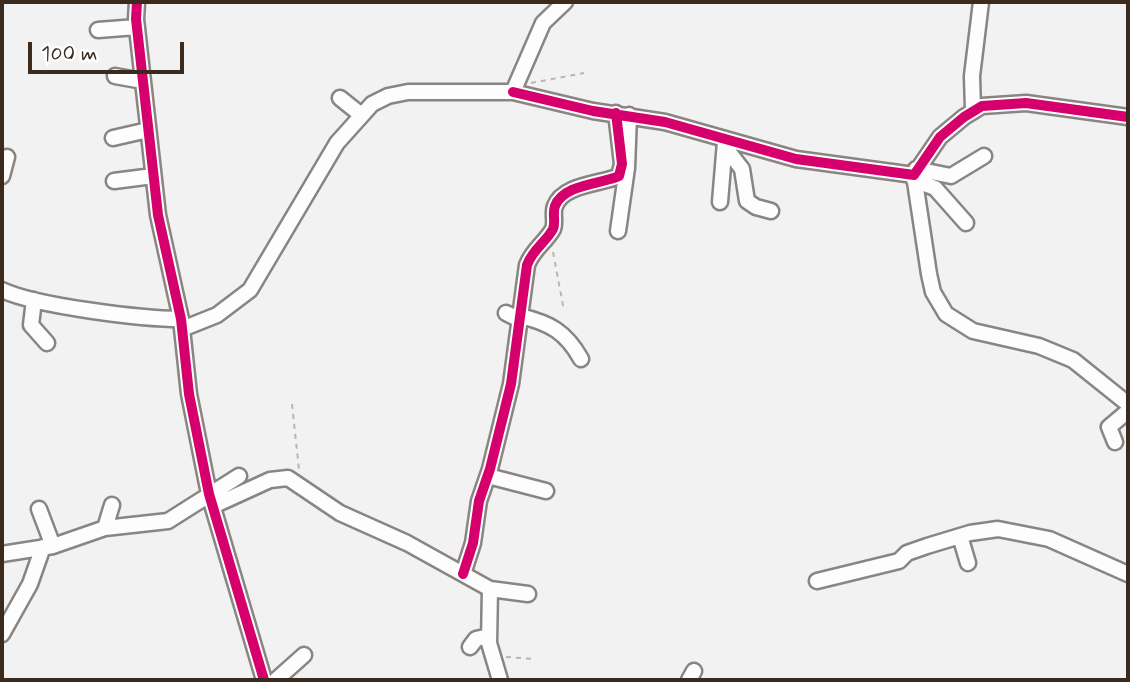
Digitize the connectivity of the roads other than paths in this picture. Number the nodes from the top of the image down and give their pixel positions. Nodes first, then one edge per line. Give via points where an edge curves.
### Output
1 (135, 2) edge
2 (565, 2) edge
3 (981, 2) edge
4 (137, 27) junction
5 (98, 30) dead end
6 (115, 76) dead end
7 (143, 81) junction
8 (515, 89) junction
9 (340, 98) dead end
10 (973, 110) junction
11 (360, 114) junction
12 (623, 114) junction
13 (1128, 117) edge
14 (148, 130) junction
15 (113, 138) dead end
16 (725, 144) junction
17 (984, 156) dead end
18 (7, 157) dead end
19 (914, 175) junction
20 (2, 176) edge
21 (153, 176) junction
22 (114, 181) dead end
23 (720, 202) dead end
24 (771, 211) dead end
25 (966, 223) dead end
26 (618, 231) dead end
27 (2, 290) edge
28 (34, 300) junction
29 (516, 316) junction
30 (182, 324) junction
31 (47, 343) dead end
32 (581, 359) dead end
33 (1128, 404) edge
34 (1128, 411) edge
35 (1115, 442) dead end
36 (239, 476) dead end
37 (488, 476) junction
38 (546, 491) dead end
39 (211, 500) junction
40 (112, 505) dead end
41 (39, 509) dead end
42 (105, 528) junction
43 (960, 536) junction
44 (48, 546) junction
45 (2, 554) edge
46 (968, 563) dead end
47 (1128, 574) edge
48 (463, 575) junction
49 (817, 581) dead end
50 (490, 589) junction
51 (528, 594) dead end
52 (2, 634) edge
53 (489, 636) junction
54 (470, 647) dead end
55 (304, 655) dead end
56 (264, 680) edge
57 (276, 680) edge
58 (500, 680) edge

1 - 4 street
2 - 8 street via 544,23
3 - 10 street via 972,76
4 - 5 street
4 - 7 street
6 - 7 street
7 - 14 street
8 - 11 street via 408,92 388,96
8 - 12 street via 584,109
9 - 11 street
10 - 13 street via 1026,103
10 - 19 street via 940,137
11 - 30 street via 337,143 250,290 217,316
12 - 16 street via 665,122
12 - 26 street via 627,168
12 - 29 street via 620,176 581,187 555,207 553,228 535,247 527,265
14 - 15 street
14 - 21 street
16 - 19 street
16 - 23 street
16 - 24 street via 742,170 747,201
17 - 19 street via 951,176
18 - 20 street
19 - 25 street via 935,188
19 - 33 street via 933,292 946,314 973,331 1039,346 1073,360
21 - 22 street
21 - 30 street
27 - 28 street
28 - 30 street
28 - 31 street via 31,325
29 - 32 street via 562,332
29 - 37 street via 510,384
30 - 39 street via 189,394
34 - 35 street via 1110,426
36 - 39 street
37 - 38 street
37 - 48 street via 478,501
39 - 42 street via 168,522
39 - 48 street via 270,480 294,480 340,513 407,542
39 - 56 street
40 - 42 street
41 - 44 street
42 - 44 street
43 - 46 street
43 - 47 street via 998,529 1037,535
43 - 49 street via 907,553 899,561
44 - 45 street
44 - 52 street
48 - 50 street
50 - 51 street
50 - 53 street
53 - 54 street via 476,639
53 - 58 street
55 - 57 street

